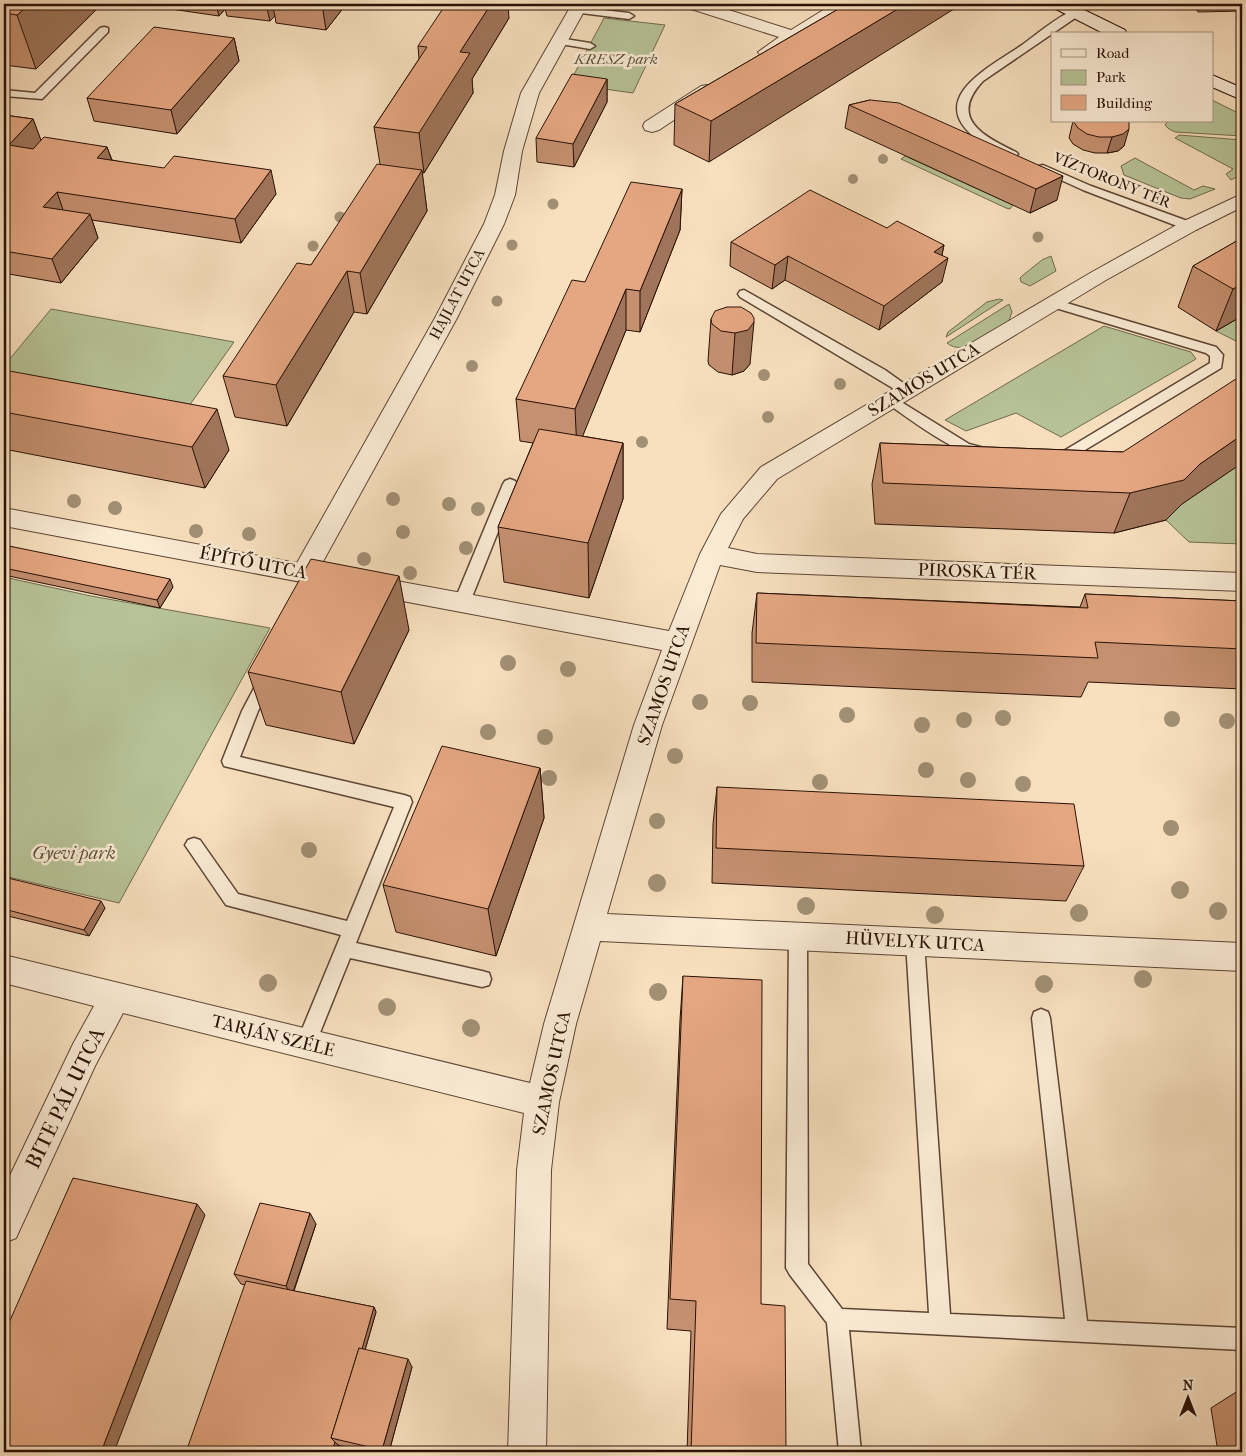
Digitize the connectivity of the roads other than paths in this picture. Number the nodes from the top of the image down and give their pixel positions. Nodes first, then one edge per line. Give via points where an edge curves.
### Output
1 (694, 4) edge
2 (844, 4) edge
3 (1060, 4) edge
4 (578, 7) edge
5 (1077, 12) junction
6 (629, 16) dead end
7 (104, 30) dead end
8 (1115, 32) edge
9 (792, 36) junction
10 (560, 41) junction
11 (590, 46) dead end
12 (751, 63) edge
13 (1214, 81) edge
14 (718, 84) edge
15 (4, 92) edge
16 (1242, 95) edge
17 (652, 126) dead end
18 (1242, 200) edge
19 (1188, 226) junction
20 (744, 294) dead end
21 (1053, 303) junction
22 (898, 394) junction
23 (994, 455) edge
24 (1039, 457) edge
25 (510, 484) dead end
26 (4, 517) edge
27 (712, 554) junction
28 (312, 581) junction
29 (1242, 582) edge
30 (462, 602) junction
31 (678, 643) junction
32 (272, 669) edge
33 (194, 846) dead end
34 (589, 927) junction
35 (353, 930) junction
36 (798, 936) junction
37 (916, 942) junction
38 (346, 949) junction
39 (1242, 957) edge
40 (4, 969) edge
41 (482, 979) dead end
42 (116, 997) junction
43 (1041, 1018) dead end
44 (306, 1044) junction
45 (542, 1102) junction
46 (4, 1226) edge
47 (838, 1319) junction
48 (940, 1324) junction
49 (1077, 1331) junction
50 (1242, 1339) edge
51 (527, 1452) edge
52 (850, 1452) edge

1 - 9 street
2 - 9 street
3 - 5 street
4 - 6 lane
4 - 10 street, HAJLAT UTCA
5 - 8 street
5 - 19 lane, VÍZTORONY TÉR via 978,80 964,96 962,112 972,130 994,146 1087,188
7 - 15 lane via 38,97
9 - 12 street
10 - 11 lane
10 - 28 street, HAJLAT UTCA via 530,94 505,195 494,224
13 - 16 street
14 - 17 street
18 - 19 street, SZAMOS UTCA
19 - 21 street, SZAMOS UTCA
20 - 22 lane
21 - 22 street, SZAMOS UTCA
21 - 24 lane via 1211,350 1217,356 1216,365 1065,456
22 - 23 lane via 965,448
22 - 27 street, SZAMOS UTCA via 769,473 733,514
25 - 30 lane
26 - 28 street, ÉPÍTŐ UTCA
27 - 29 street, PIROSKA TÉR via 757,563
27 - 31 street, SZAMOS UTCA
28 - 30 street, ÉPÍTŐ UTCA
30 - 31 street, ÉPÍTŐ UTCA
31 - 34 street, SZAMOS UTCA via 648,725
32 - 35 lane via 250,711 230,761 404,802
33 - 35 lane via 232,900
34 - 36 street, HÜVELYK UTCA
34 - 45 street, SZAMOS UTCA via 560,1024
35 - 38 lane
36 - 37 street, HÜVELYK UTCA
36 - 47 lane via 797,1268
37 - 39 street, HÜVELYK UTCA
37 - 48 lane
38 - 41 lane
38 - 44 lane
40 - 42 street, TARJÁN SZÉLE
42 - 44 street, TARJÁN SZÉLE
42 - 46 street, BITE PÁL UTCA via 84,1055
43 - 49 lane
44 - 45 street, TARJÁN SZÉLE
45 - 51 street, SZAMOS UTCA via 534,1170
47 - 48 lane
47 - 52 lane
48 - 49 lane
49 - 50 lane

